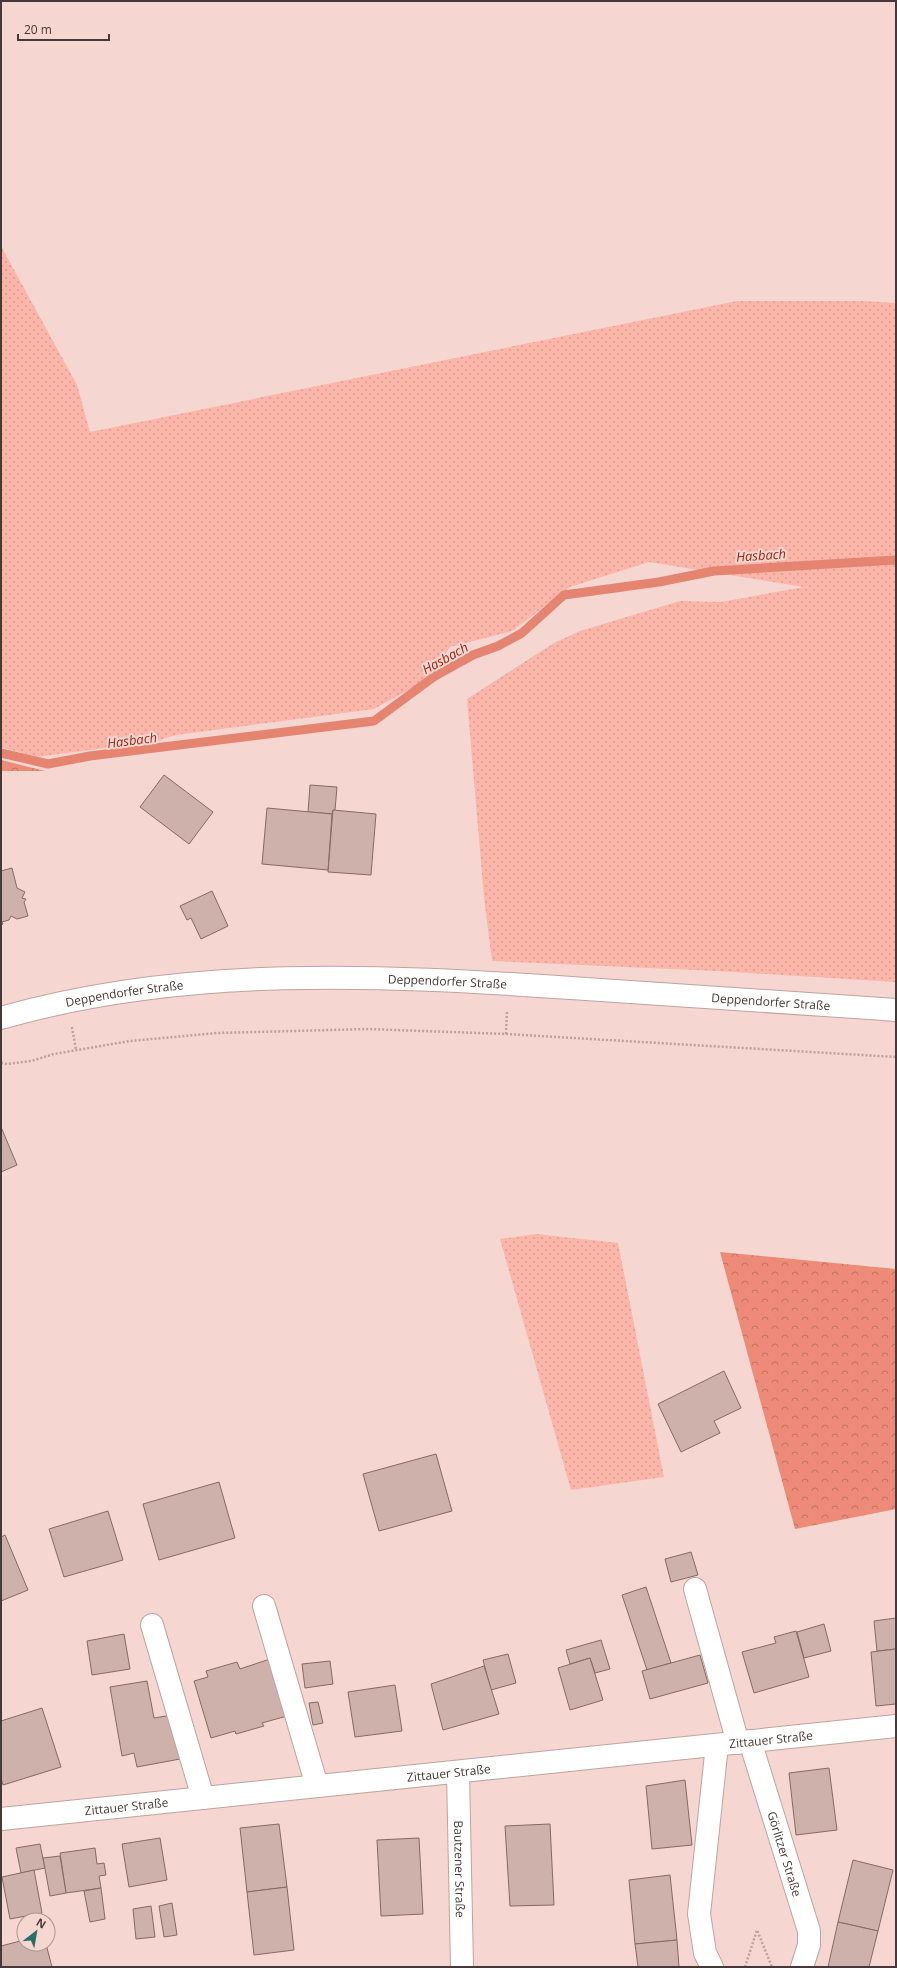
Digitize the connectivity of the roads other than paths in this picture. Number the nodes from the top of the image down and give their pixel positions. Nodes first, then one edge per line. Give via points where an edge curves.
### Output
1 (896, 1010) edge
2 (1, 1018) edge
3 (695, 1589) dead end
4 (264, 1606) dead end
5 (152, 1625) dead end
6 (896, 1726) edge
7 (735, 1743) junction
8 (458, 1772) junction
9 (317, 1786) junction
10 (202, 1798) junction
11 (1, 1819) edge
12 (462, 1967) edge
13 (712, 1967) edge
14 (802, 1967) edge

1 - 2 street, Deppendorfer Straße via 508,983 296,977 120,992 34,1008
3 - 7 street, Görlitzer Straße
4 - 9 street
5 - 10 street
6 - 7 street, Zittauer Straße
7 - 8 street, Zittauer Straße
7 - 13 street via 699,1914 705,1953
7 - 14 street, Görlitzer Straße via 810,1931 809,1945
8 - 9 street, Zittauer Straße
8 - 12 street, Bautzener Straße
9 - 10 street, Zittauer Straße
10 - 11 street, Zittauer Straße

